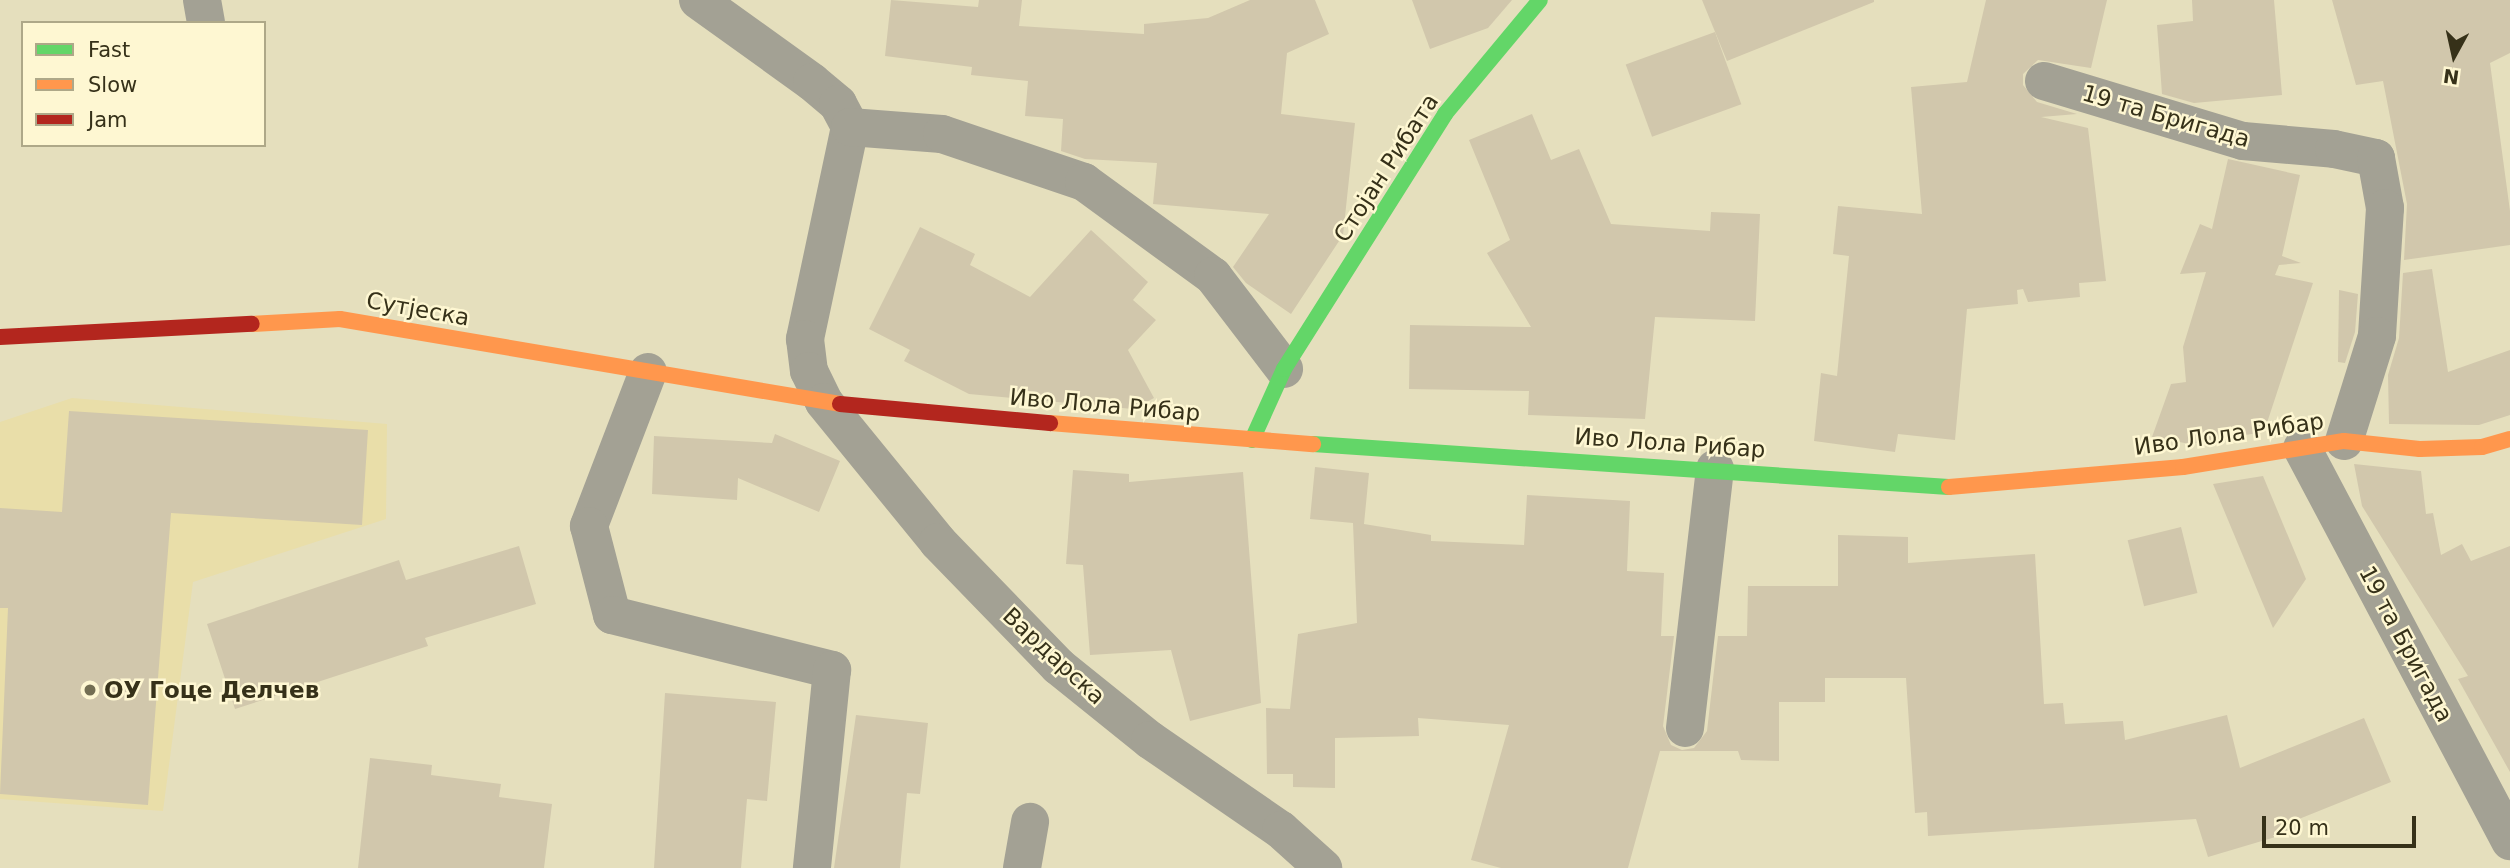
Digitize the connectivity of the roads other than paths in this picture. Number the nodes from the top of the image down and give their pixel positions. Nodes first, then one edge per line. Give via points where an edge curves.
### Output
1 (202, 0) edge
2 (698, 0) edge
3 (1540, 0) edge
4 (206, 21) edge
5 (2044, 80) dead end
6 (850, 127) junction
7 (0, 337) edge
8 (1284, 369) junction
9 (648, 372) junction
10 (824, 402) junction
11 (2510, 439) edge
12 (1252, 440) junction
13 (2344, 441) junction
14 (2302, 448) junction
15 (1715, 469) junction
16 (1685, 727) dead end
17 (1030, 822) dead end
18 (2510, 841) edge
19 (2510, 848) edge
20 (812, 868) edge
21 (1023, 868) edge
22 (1323, 868) edge
23 (2505, 868) edge

1 - 4 street
2 - 6 street via 812,82 838,104
3 - 8 street, Стојан Рибата via 1445,114
5 - 13 street, 19 та Бригада via 2243,141 2334,149 2376,158 2385,208 2377,336
6 - 8 street via 942,134 1084,182 1213,276
6 - 10 street, Вардарска via 806,339 809,371
7 - 9 street, Сутјеска via 340,319
8 - 12 street, Стојан Рибата
9 - 10 street, Сутјеска
9 - 20 street via 589,526 612,615 832,670
10 - 12 street, Иво Лола Рибар
10 - 22 street, Вардарска via 938,542 1058,666 1150,740 1282,830
11 - 13 street, Иво Лола Рибар via 2482,447 2420,449
12 - 15 street, Иво Лола Рибар
13 - 14 street, Иво Лола Рибар
14 - 15 street, Иво Лола Рибар via 2183,467 1969,488
14 - 18 street, 19 та Бригада
15 - 16 street
17 - 21 street
19 - 23 street

